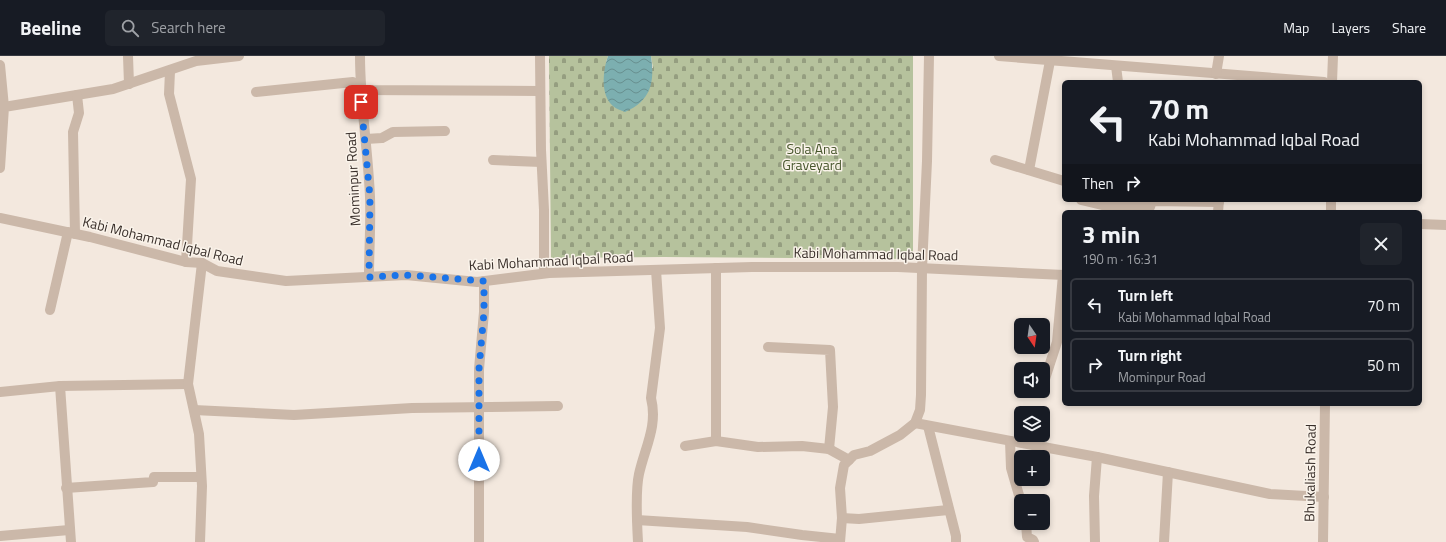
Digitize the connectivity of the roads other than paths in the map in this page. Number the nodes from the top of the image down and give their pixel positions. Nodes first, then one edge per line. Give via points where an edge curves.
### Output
1 (128, 56) edge
2 (239, 56) edge
3 (360, 56) edge
4 (540, 56) edge
5 (929, 56) edge
6 (999, 56) edge
7 (1219, 56) edge
8 (1333, 56) edge
9 (1050, 60) junction
10 (1098, 60) edge
11 (0, 65) edge
12 (1116, 66) junction
13 (170, 71) junction
14 (1216, 74) junction
15 (1229, 78) edge
16 (1118, 80) edge
17 (1276, 80) edge
18 (1332, 80) edge
19 (129, 84) junction
20 (360, 90) junction
21 (540, 91) junction
22 (256, 92) dead end
23 (77, 95) junction
24 (4, 107) junction
25 (445, 131) dead end
26 (366, 139) junction
27 (493, 160) dead end
28 (995, 160) dead end
29 (541, 162) junction
30 (0, 168) edge
31 (1030, 170) junction
32 (1062, 180) edge
33 (1088, 202) edge
34 (1152, 202) edge
35 (1169, 202) edge
36 (1219, 205) edge
37 (1102, 206) edge
38 (0, 218) edge
39 (1422, 224) edge
40 (1446, 225) edge
41 (71, 233) junction
42 (186, 262) junction
43 (202, 264) junction
44 (716, 268) junction
45 (922, 268) junction
46 (656, 270) junction
47 (544, 273) junction
48 (1062, 274) edge
49 (369, 277) junction
50 (484, 281) junction
51 (1062, 293) edge
52 (50, 310) dead end
53 (768, 347) dead end
54 (1050, 363) edge
55 (188, 384) junction
56 (60, 386) junction
57 (0, 392) edge
58 (558, 406) dead end
59 (1325, 406) edge
60 (479, 408) junction
61 (194, 410) junction
62 (915, 423) junction
63 (928, 426) junction
64 (716, 441) junction
65 (1010, 441) junction
66 (685, 446) dead end
67 (830, 449) junction
68 (1097, 457) junction
69 (849, 460) junction
70 (1168, 472) junction
71 (201, 477) junction
72 (66, 488) junction
73 (1019, 494) edge
74 (1324, 497) junction
75 (948, 510) junction
76 (842, 518) junction
77 (637, 520) junction
78 (69, 530) junction
79 (1026, 530) edge
80 (0, 536) edge
81 (840, 540) edge
82 (71, 542) edge
83 (200, 542) edge
84 (479, 542) edge
85 (638, 542) edge
86 (956, 542) edge
87 (1034, 542) edge
88 (1095, 542) edge
89 (1164, 542) edge
90 (1323, 542) edge

1 - 19 street
2 - 13 street via 196,61
3 - 20 street, Mominpur Road
4 - 21 street
5 - 45 street
6 - 9 street
7 - 14 street
8 - 18 street
9 - 10 street
9 - 31 street
10 - 12 street
11 - 24 street
12 - 14 street
12 - 16 street
13 - 19 street
13 - 42 street via 169,94 190,180
14 - 15 street
15 - 17 street
19 - 23 street
20 - 21 street
20 - 22 street via 353,82
20 - 26 street, Mominpur Road
21 - 29 street
23 - 24 street
23 - 41 street via 79,113 73,132
24 - 30 street
25 - 26 street via 393,132 382,138
26 - 49 street, Mominpur Road via 370,197
27 - 29 street
28 - 31 street
29 - 47 street
31 - 32 street
33 - 37 street
34 - 37 street via 1150,207
35 - 36 street
38 - 41 street, Kabi Mohammad Iqbal Road
39 - 40 street
41 - 42 street, Kabi Mohammad Iqbal Road
41 - 52 street
42 - 43 street, Kabi Mohammad Iqbal Road
43 - 49 street, Kabi Mohammad Iqbal Road via 217,271 286,281
43 - 55 street
44 - 45 street, Kabi Mohammad Iqbal Road
44 - 46 street, Kabi Mohammad Iqbal Road
44 - 64 street
45 - 48 street, Kabi Mohammad Iqbal Road
45 - 62 street via 922,395
46 - 47 street, Kabi Mohammad Iqbal Road
46 - 77 street via 660,328 651,398 652,435 639,474
47 - 50 street, Kabi Mohammad Iqbal Road
49 - 50 street, Kabi Mohammad Iqbal Road via 406,275
50 - 60 street
51 - 54 street via 1057,342
53 - 67 street via 830,350 833,407
55 - 56 street
55 - 61 street
56 - 57 street
56 - 72 street
58 - 60 street
59 - 74 street, Bhukaliash Road
60 - 61 street via 412,408 294,415
60 - 84 street
61 - 71 street
62 - 63 street
62 - 69 street via 900,435 870,451 854,455
63 - 65 street
63 - 75 street
64 - 66 street
64 - 67 street via 758,447 802,446
65 - 68 street
65 - 73 street via 1011,468
67 - 69 street
68 - 70 street
68 - 88 street via 1094,496
69 - 76 street via 844,465 840,488
70 - 74 street via 1270,494
70 - 89 street
71 - 72 street via 154,477 153,482
71 - 83 street
72 - 78 street
74 - 90 street, Bhukaliash Road
75 - 76 street via 859,519
75 - 86 street
76 - 81 street
77 - 81 street via 747,527
77 - 85 street
78 - 80 street
78 - 82 street
79 - 87 street via 1027,537

